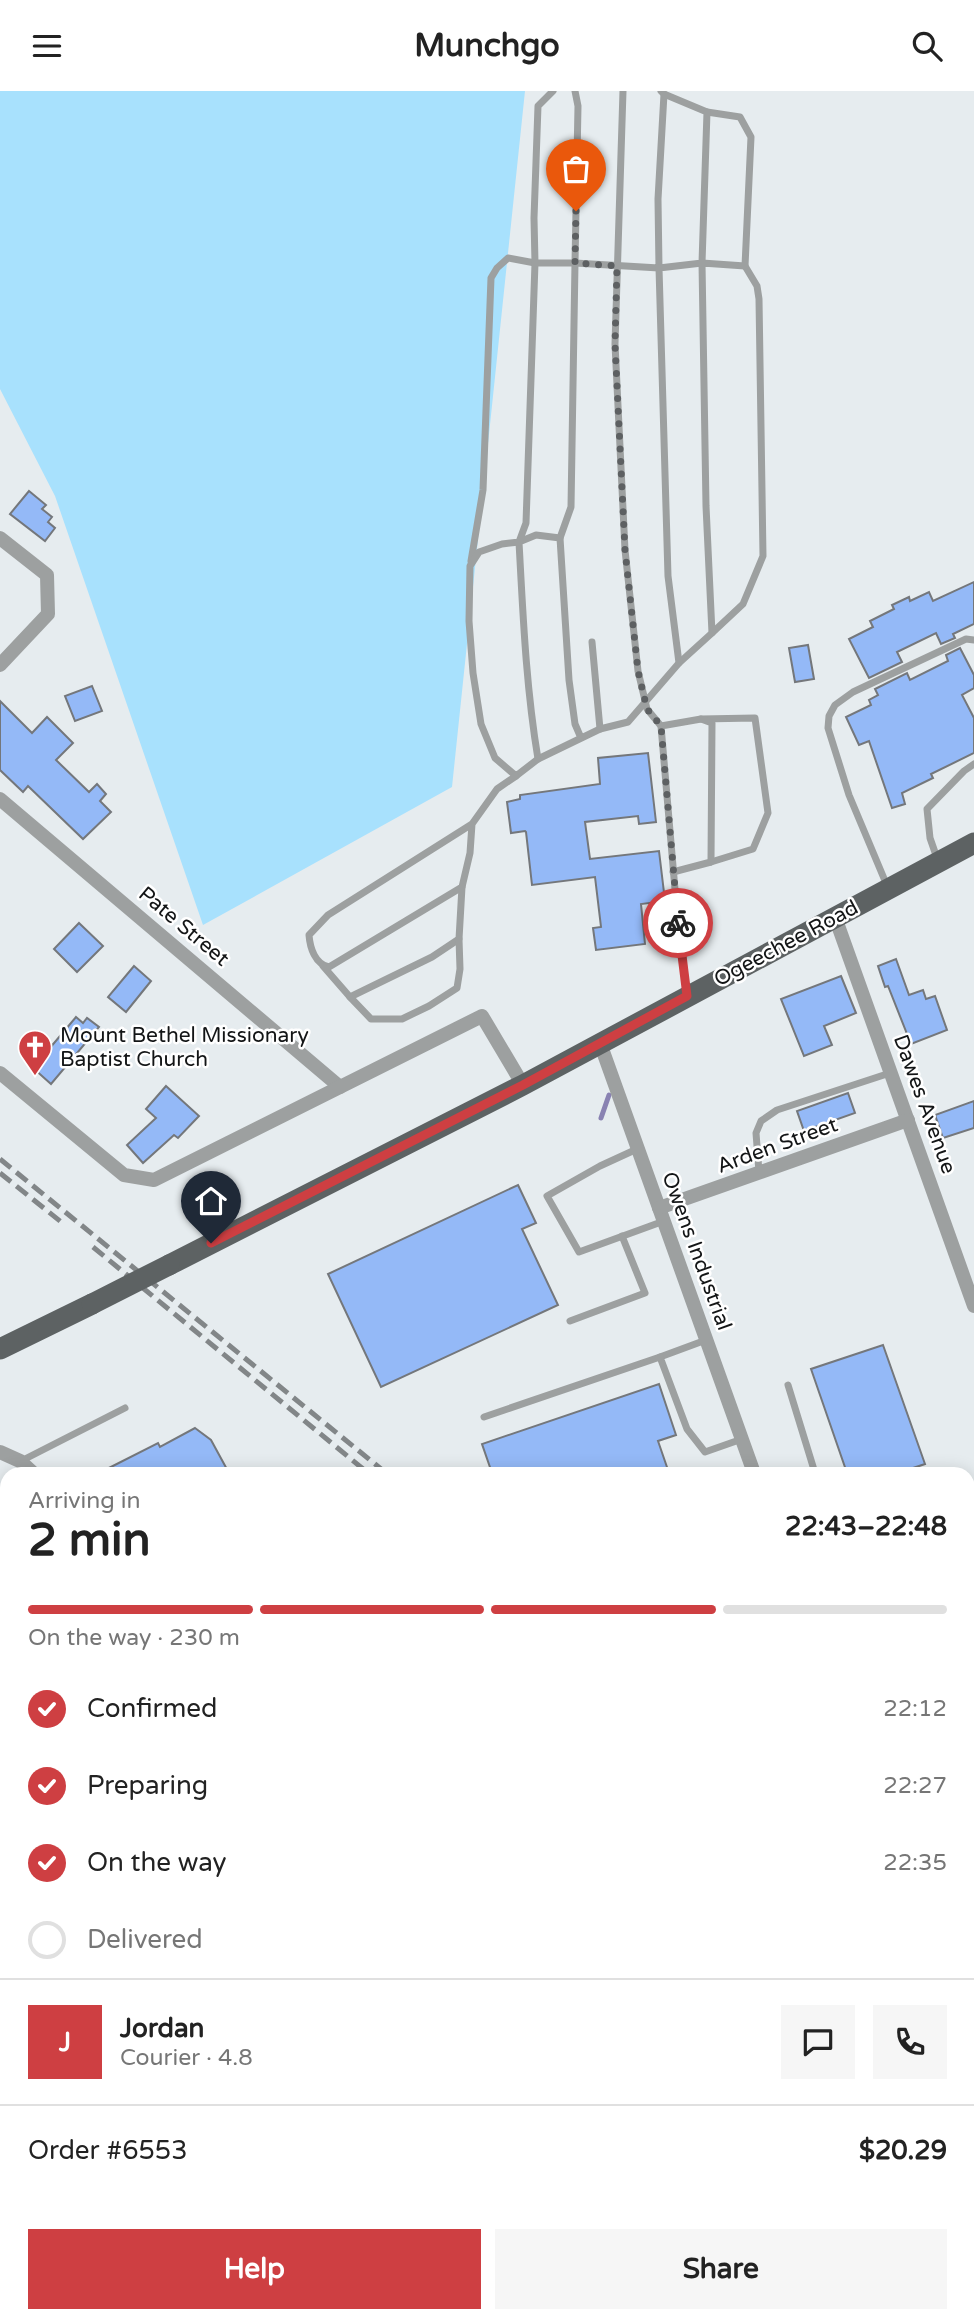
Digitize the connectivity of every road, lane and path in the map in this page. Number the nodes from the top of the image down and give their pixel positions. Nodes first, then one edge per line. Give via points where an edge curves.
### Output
1 (553, 91) edge
2 (575, 91) edge
3 (623, 91) edge
4 (662, 92) edge
5 (706, 112) junction
6 (535, 263) junction
7 (575, 263) junction
8 (702, 263) junction
9 (745, 265) junction
10 (617, 266) junction
11 (659, 268) junction
12 (0, 538) edge
13 (560, 538) junction
14 (519, 542) junction
15 (470, 566) junction
16 (712, 633) junction
17 (974, 640) edge
18 (592, 642) dead end
19 (679, 663) junction
20 (0, 665) edge
21 (646, 702) junction
22 (701, 719) junction
23 (661, 726) junction
24 (600, 729) junction
25 (581, 738) junction
26 (538, 759) junction
27 (974, 764) edge
28 (516, 776) junction
29 (0, 799) edge
30 (472, 824) junction
31 (974, 843) edge
32 (711, 862) junction
33 (938, 862) junction
34 (673, 873) junction
35 (462, 887) junction
36 (889, 888) junction
37 (835, 917) junction
38 (459, 939) junction
39 (322, 965) junction
40 (687, 996) junction
41 (350, 997) junction
42 (600, 1043) junction
43 (0, 1073) edge
44 (892, 1073) junction
45 (523, 1085) junction
46 (340, 1087) junction
47 (908, 1120) junction
48 (638, 1149) junction
49 (759, 1173) junction
50 (662, 1215) junction
51 (622, 1236) junction
52 (974, 1306) edge
53 (570, 1321) dead end
54 (706, 1340) junction
55 (0, 1349) edge
56 (660, 1357) junction
57 (788, 1385) dead end
58 (125, 1409) dead end
59 (484, 1417) dead end
60 (741, 1439) junction
61 (0, 1452) edge
62 (20, 1461) junction
63 (26, 1467) edge
64 (752, 1467) edge
65 (813, 1467) edge

1 - 6 lane via 538,106
2 - 7 lane
3 - 10 lane
4 - 5 lane
4 - 11 lane
5 - 8 lane
5 - 9 lane via 740,117 751,137
6 - 7 lane
6 - 14 lane via 526,523
6 - 15 lane via 508,258 491,278 483,490
7 - 10 lane
7 - 13 lane via 571,507
8 - 9 lane
8 - 11 lane
8 - 16 lane
9 - 16 lane via 759,299 763,556 743,604
10 - 11 lane
10 - 21 lane via 615,344 625,550 638,671
11 - 19 lane via 668,576
12 - 20 street via 47,575 48,614
13 - 14 lane via 536,535
13 - 25 lane via 569,680
14 - 15 lane via 479,552
14 - 26 lane via 531,720
15 - 28 lane via 470,634 481,724 495,758
16 - 19 lane
17 - 36 lane via 966,639 853,692 835,705 829,716 828,728 849,795
18 - 24 lane
19 - 21 lane
21 - 23 lane
21 - 24 lane via 628,722
22 - 23 lane
22 - 32 lane via 712,723
22 - 32 lane via 755,718 768,813 752,849
23 - 34 lane
24 - 25 lane
25 - 26 lane
26 - 28 lane
27 - 33 lane via 927,810
28 - 30 lane via 497,789
29 - 46 street, Pate Street
30 - 35 lane
30 - 39 lane via 328,915 309,935 310,949
31 - 33 main road, Ogeechee Road
32 - 34 lane
33 - 36 main road, Ogeechee Road
34 - 40 lane
35 - 38 lane
35 - 39 lane via 329,967
36 - 37 main road, Ogeechee Road
37 - 40 main road, Ogeechee Road
37 - 44 street, Dawes Avenue
38 - 41 lane
38 - 41 lane via 457,988 429,1006 402,1019 371,1019
39 - 41 lane
40 - 42 main road, Ogeechee Road
42 - 45 main road, Ogeechee Road
42 - 48 street, Owens Industrial
43 - 46 street via 124,1175 154,1180
44 - 47 street, Dawes Avenue
44 - 49 lane via 777,1111 761,1121 756,1133
45 - 46 street via 481,1016
45 - 55 main road, Ogeechee Road, bridge
47 - 49 street, Arden Street
47 - 52 street, Dawes Avenue
48 - 50 street, Owens Industrial
48 - 51 lane via 547,1196 579,1252
49 - 50 street, Arden Street
50 - 51 lane
50 - 54 street, Owens Industrial
51 - 53 lane via 645,1293
54 - 56 lane
54 - 60 street, Owens Industrial
56 - 59 lane
56 - 60 lane via 687,1429 700,1447 705,1452
57 - 65 lane
58 - 62 lane
60 - 64 street, Owens Industrial
61 - 62 street
62 - 63 street

